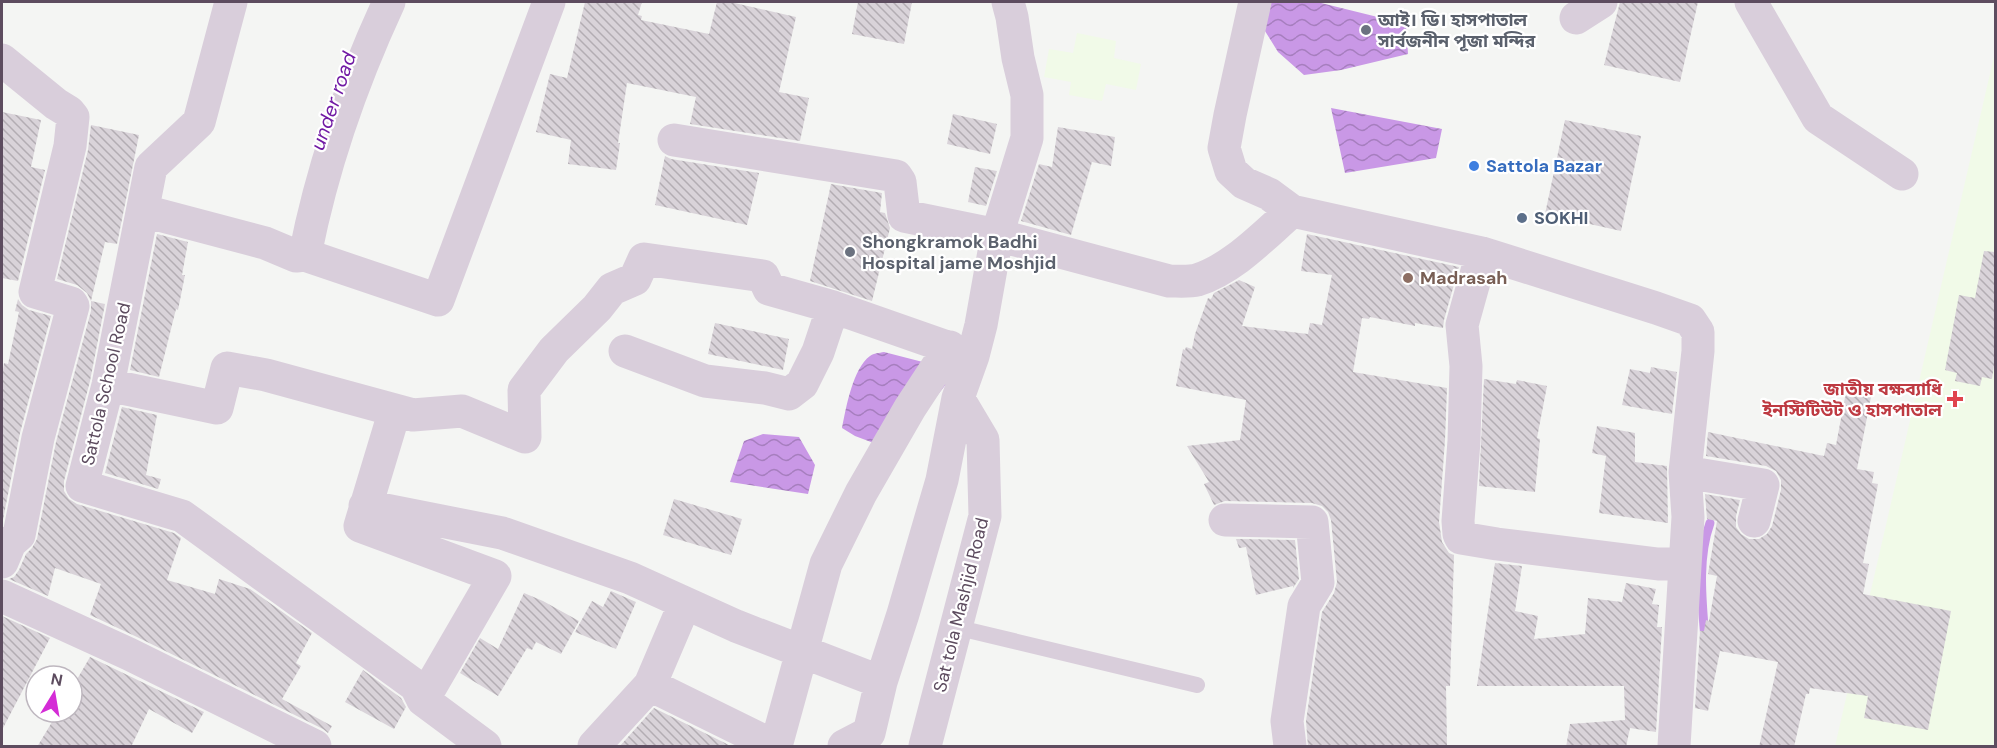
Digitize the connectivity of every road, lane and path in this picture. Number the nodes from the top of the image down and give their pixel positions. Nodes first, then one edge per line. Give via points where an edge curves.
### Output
1 (231, 2) edge
2 (389, 2) edge
3 (549, 2) edge
4 (1008, 2) edge
5 (1255, 2) edge
6 (1751, 2) edge
7 (2, 60) edge
8 (674, 140) dead end
9 (1902, 174) dead end
10 (144, 211) junction
11 (1292, 211) junction
12 (997, 235) junction
13 (1482, 253) junction
14 (305, 255) junction
15 (833, 307) junction
16 (625, 351) dead end
17 (962, 351) junction
18 (108, 385) junction
19 (958, 398) junction
20 (395, 410) junction
21 (1685, 472) junction
22 (365, 506) junction
23 (1225, 520) dead end
24 (1754, 521) dead end
25 (2, 562) edge
26 (1685, 564) junction
27 (2, 596) edge
28 (685, 603) junction
29 (955, 627) junction
30 (803, 652) junction
31 (881, 682) junction
32 (650, 685) junction
33 (1197, 685) dead end
34 (423, 700) junction
35 (856, 740) edge
36 (315, 747) edge
37 (485, 747) edge
38 (594, 747) edge
39 (775, 747) edge
40 (925, 747) edge
41 (1290, 747) edge
42 (1674, 747) edge

1 - 10 street, Sattola School Road via 199,122 151,167
2 - 14 street via 351,95 313,214
3 - 14 street via 438,300
4 - 12 street via 1027,95 1027,138
5 - 11 street via 1224,148 1231,171
6 - 9 street via 1818,118
7 - 25 street via 73,117 70,146 35,292 73,306 38,438 19,536 10,543
8 - 12 street via 896,176 904,216
10 - 14 street via 265,243 296,256
10 - 18 street, Sattola School Road
11 - 12 street via 1242,255 1195,280 1169,281
11 - 13 street
12 - 17 street
13 - 21 street via 1690,320 1698,332 1698,351
13 - 26 street via 1462,325 1466,366 1458,521 1461,538
15 - 16 street via 802,384 789,394 705,381
15 - 17 street
15 - 20 street via 769,289 763,276 644,259 635,279 612,289 554,350 524,390 525,436 462,411 413,415
17 - 19 street
17 - 30 street via 910,408 861,493 826,564
18 - 20 street via 217,408 227,368
18 - 34 street, Sattola School Road via 82,486 182,516 416,686
19 - 29 street, Sat tola Mashjid Road via 983,440 986,516
19 - 31 street via 942,480
20 - 22 street
21 - 24 street via 1763,485
21 - 26 street
22 - 28 street via 502,533 630,578
22 - 34 street via 360,526 495,576
23 - 41 street via 1312,522 1318,583 1304,606 1287,721
26 - 42 street
27 - 36 street
28 - 30 street
28 - 32 street
29 - 33 lane
29 - 40 street, Sat tola Mashjid Road
30 - 31 street
30 - 39 street
31 - 35 street
32 - 38 street
32 - 39 street
34 - 37 street, Sattola School Road

